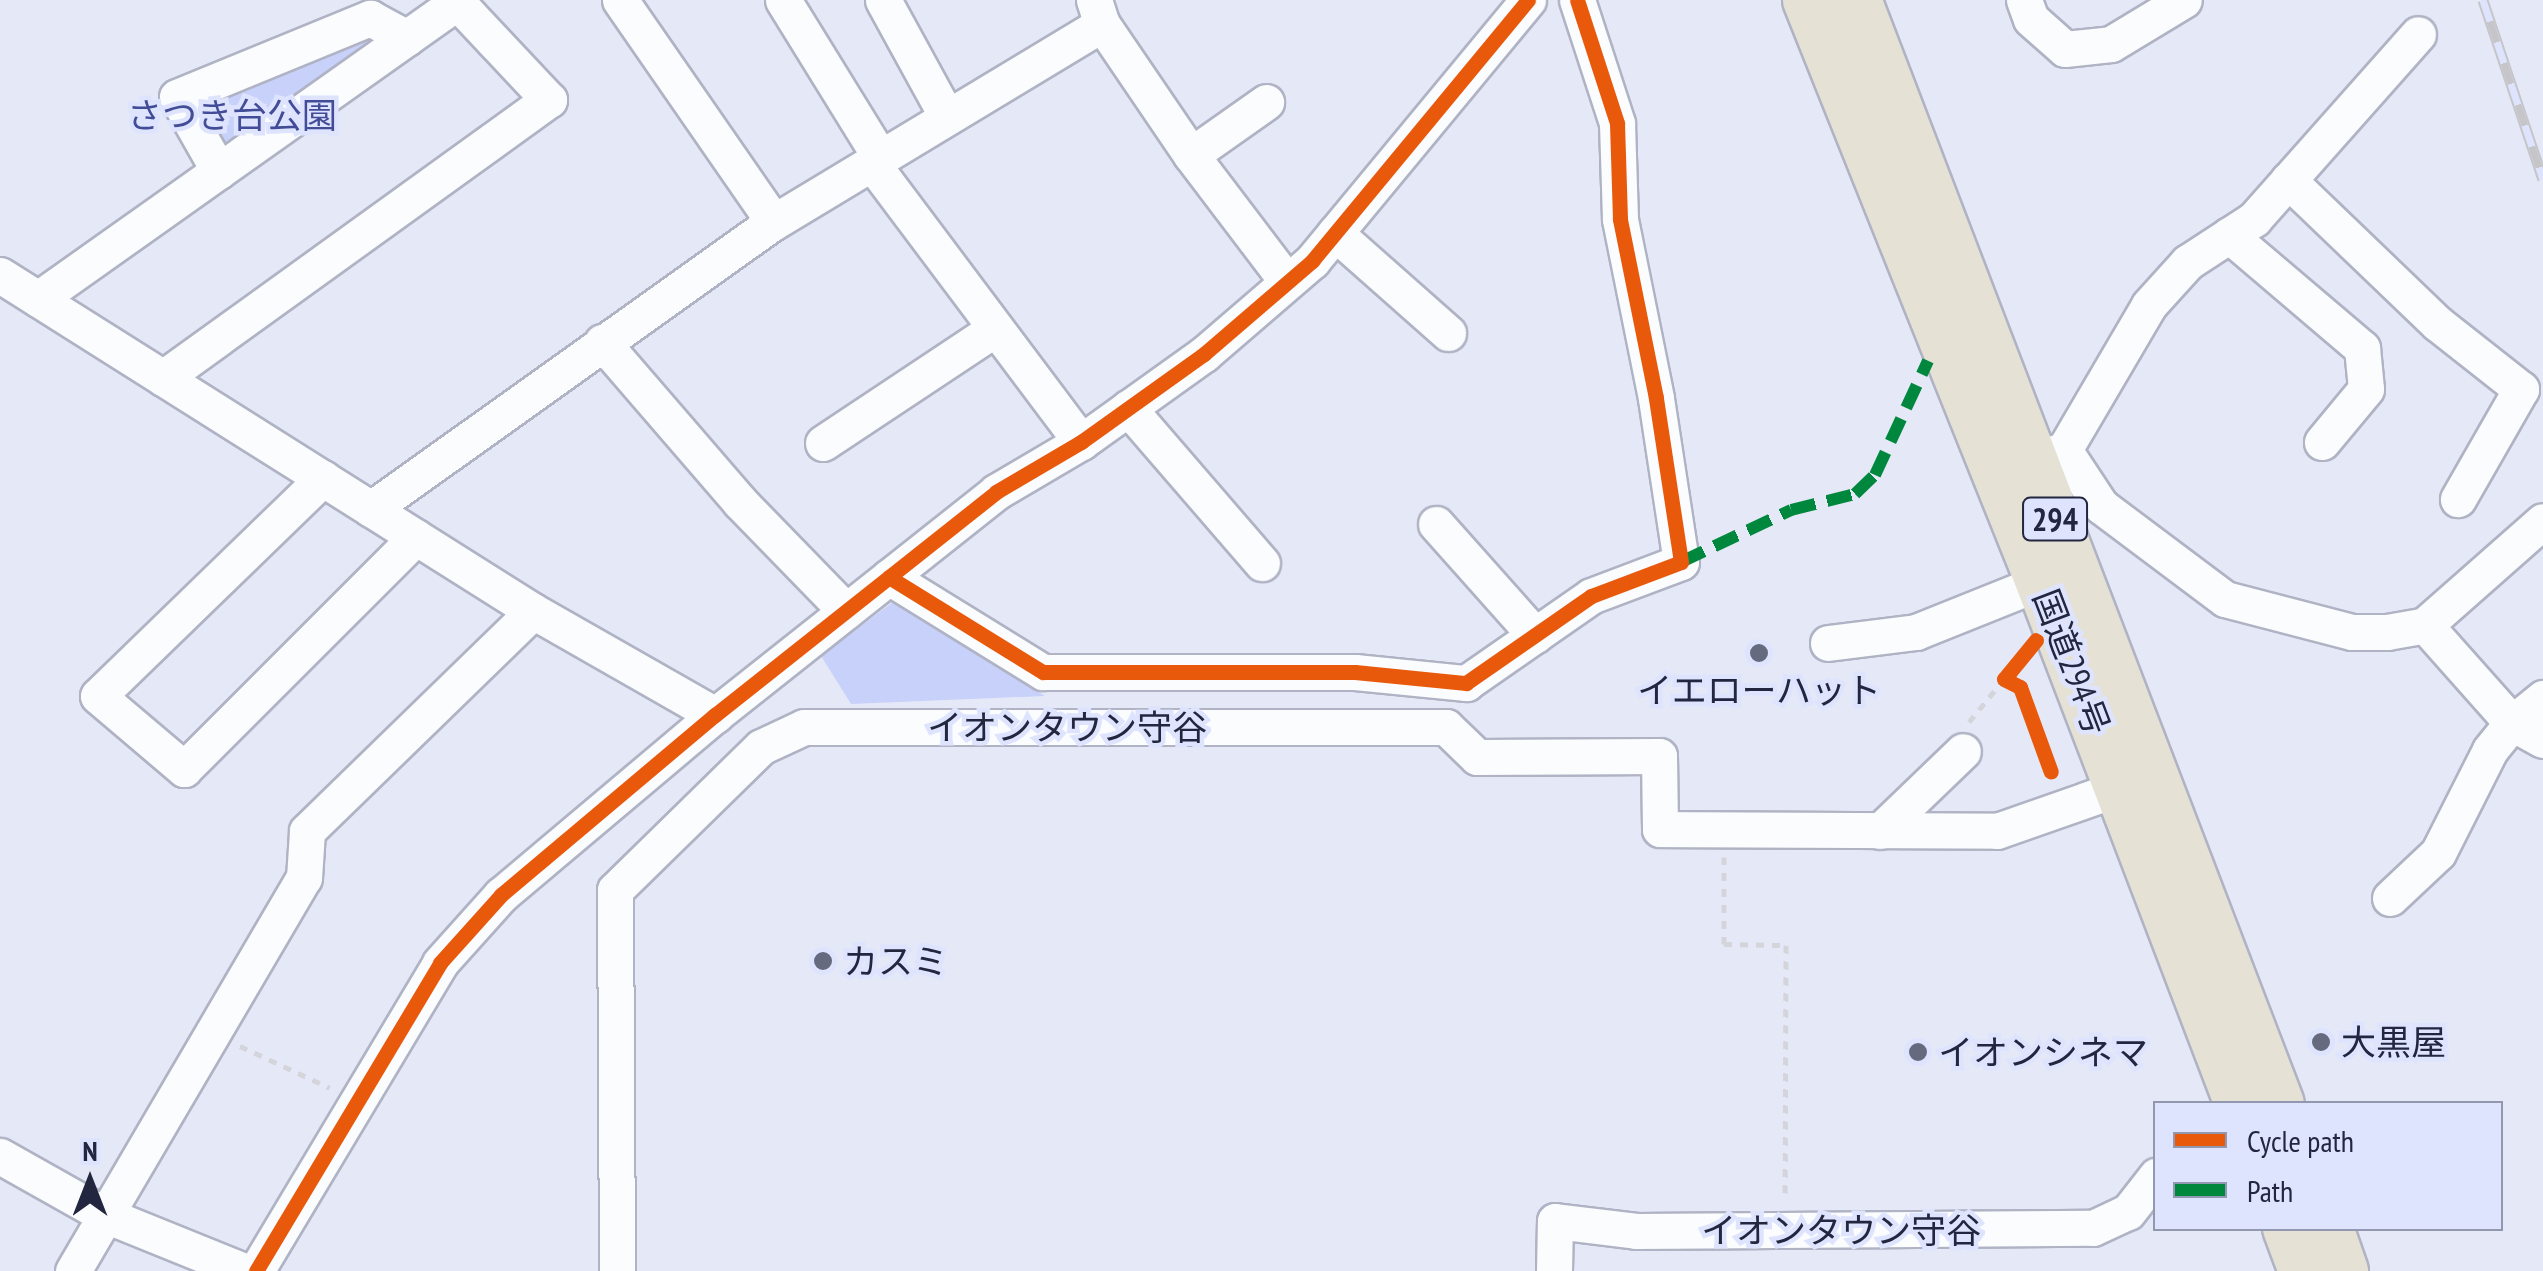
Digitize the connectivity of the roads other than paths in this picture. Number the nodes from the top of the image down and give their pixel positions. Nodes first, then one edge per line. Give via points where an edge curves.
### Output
1 (620, 0) edge
2 (783, 0) edge
3 (883, 0) edge
4 (1528, 0) edge
5 (1577, 0) edge
6 (1808, 0) edge
7 (1856, 0) edge
8 (2024, 0) edge
9 (2184, 0) edge
10 (458, 1) edge
11 (1098, 12) edge
12 (2418, 34) dead end
13 (407, 38) junction
14 (1266, 102) dead end
15 (947, 117) junction
16 (1191, 155) junction
17 (876, 159) junction
18 (219, 171) junction
19 (2288, 180) junction
20 (774, 222) junction
21 (1334, 233) junction
22 (2230, 235) junction
23 (0, 275) edge
24 (1286, 280) junction
25 (38, 299) junction
26 (993, 330) junction
27 (1448, 333) dead end
28 (602, 342) junction
29 (163, 378) junction
30 (1128, 408) junction
31 (1081, 442) junction
32 (2322, 442) dead end
33 (823, 443) dead end
34 (2030, 459) junction
35 (323, 478) junction
36 (2458, 498) dead end
37 (371, 509) junction
38 (2543, 522) edge
39 (1436, 524) dead end
40 (416, 537) junction
41 (1262, 563) dead end
42 (889, 576) junction
43 (2041, 582) junction
44 (533, 611) junction
45 (846, 611) junction
46 (2426, 625) junction
47 (1535, 635) junction
48 (1828, 643) dead end
49 (2543, 698) edge
50 (715, 714) junction
51 (2528, 731) edge
52 (1963, 751) road end
53 (2120, 788) junction
54 (1880, 831) junction
55 (2390, 898) dead end
56 (2239, 1101) edge
57 (2279, 1101) edge
58 (0, 1156) edge
59 (2153, 1180) edge
60 (103, 1214) junction
61 (2289, 1231) edge
62 (2329, 1231) edge
63 (73, 1271) edge
64 (244, 1271) edge
65 (256, 1271) edge
66 (616, 1271) edge
67 (1554, 1271) edge
68 (2304, 1271) edge
69 (2344, 1271) edge

1 - 20 street
2 - 17 street
3 - 15 street
4 - 21 street
5 - 47 street via 1617,123 1620,219 1681,562 1591,596
6 - 34 highway, 国道294号 / 294
7 - 34 highway, 国道294号 / 294
8 - 9 street via 2031,19 2065,50 2111,44
10 - 13 street
10 - 29 street via 549,100
11 - 15 street
11 - 16 street
12 - 19 street
13 - 18 street
13 - 18 street via 370,18 177,97
14 - 16 street
15 - 17 street
16 - 24 street
17 - 20 street
17 - 26 street
18 - 25 street
19 - 22 street
19 - 36 street via 2437,323 2521,388
20 - 28 street
21 - 24 street
21 - 27 street
22 - 32 street via 2362,348 2366,390
22 - 34 street via 2188,262 2149,305
23 - 25 street
24 - 30 street via 1204,354
25 - 29 street
26 - 31 street
26 - 33 street
28 - 37 street
28 - 45 street via 740,502
29 - 35 street
30 - 31 street
30 - 41 street
31 - 42 street via 996,492
34 - 43 highway, 国道294号 / 294
34 - 46 street via 2225,599 2352,632
34 - 57 highway, 国道294号 / 294
35 - 37 street
35 - 40 street via 98,696 184,769
37 - 40 street
38 - 46 street
39 - 47 street
40 - 44 street
42 - 45 street
42 - 47 street via 1044,672 1355,672 1466,684
43 - 48 street via 1916,632
43 - 53 highway, 国道294号 / 294
44 - 50 street
44 - 60 street via 307,831 304,878
45 - 50 street
46 - 51 street
49 - 51 street
50 - 65 street via 501,894 440,963
51 - 55 street via 2490,750 2438,854
52 - 54 street
53 - 54 street, イオンタウン守谷 via 1997,831
53 - 56 highway, 国道294号 / 294
54 - 66 street, イオンタウン守谷 via 1660,829 1659,756 1477,758 1446,727 804,727 760,748 614,890
58 - 60 street
59 - 67 street, イオンタウン守谷 via 2128,1212 2094,1228 1636,1231 1555,1222
60 - 63 street
60 - 64 street
61 - 68 highway
62 - 69 highway

